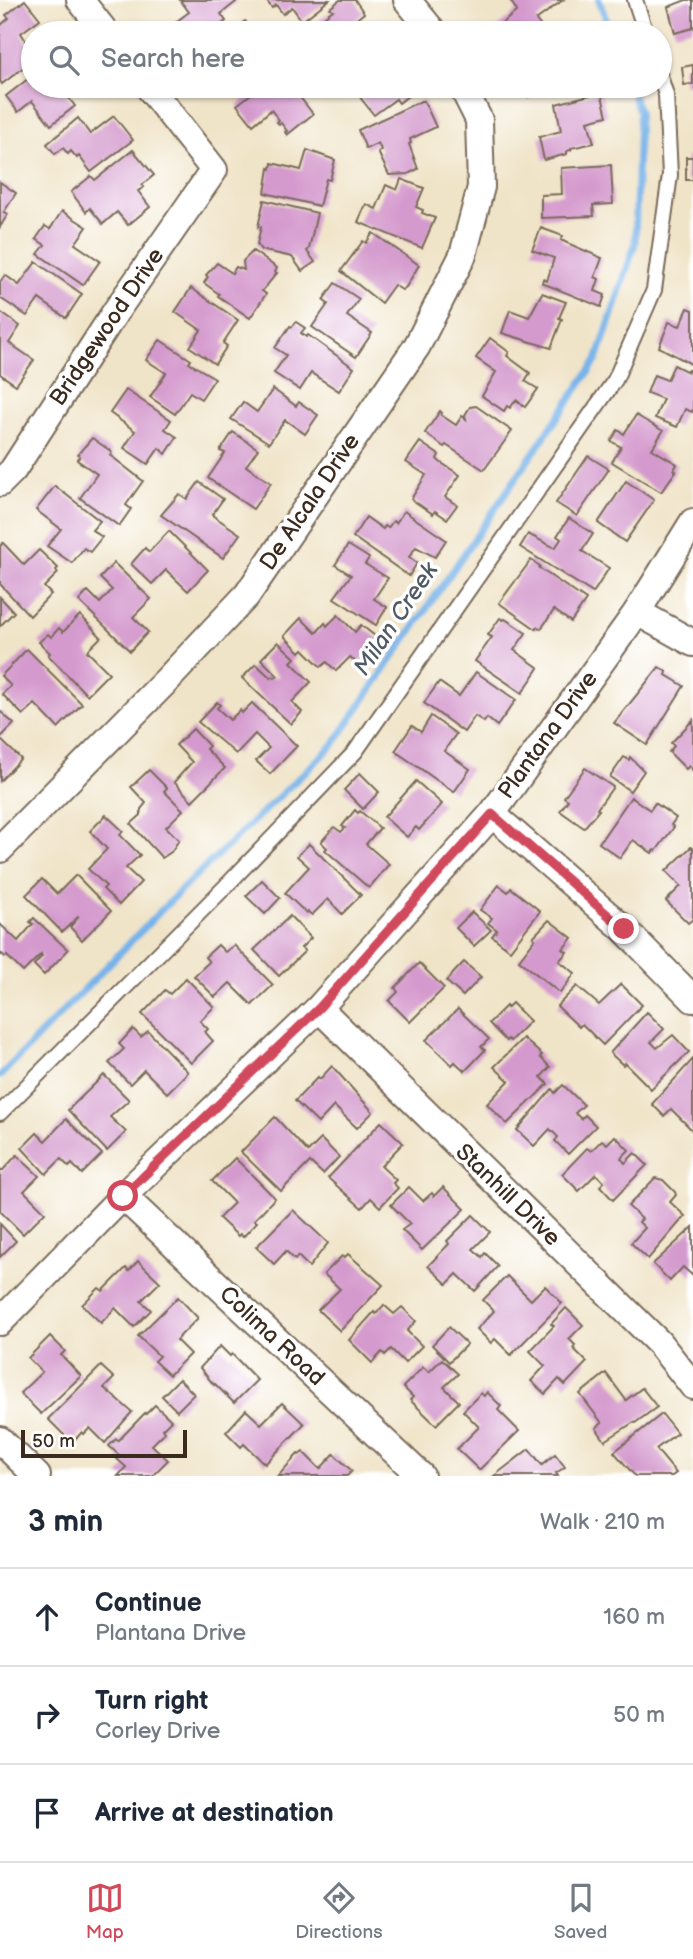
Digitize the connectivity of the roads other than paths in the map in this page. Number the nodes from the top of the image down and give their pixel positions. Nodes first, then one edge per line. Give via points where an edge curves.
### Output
1 (80, 0) edge
2 (407, 0) edge
3 (635, 0) edge
4 (97, 21) edge
5 (424, 21) edge
6 (642, 21) edge
7 (157, 98) edge
8 (468, 98) edge
9 (666, 98) edge
10 (0, 483) edge
11 (693, 522) edge
12 (637, 612) junction
13 (693, 643) edge
14 (492, 814) junction
15 (0, 849) edge
16 (693, 999) edge
17 (319, 1008) junction
18 (0, 1113) edge
19 (123, 1196) junction
20 (0, 1322) edge
21 (693, 1386) edge
22 (0, 1440) edge
23 (37, 1476) edge
24 (421, 1476) edge

1 - 4 street
2 - 5 street
3 - 6 lane
7 - 10 street, Bridgewood Drive via 214,170
8 - 15 street, De Alcala Drive via 479,120 481,187 463,255 417,346 247,595
9 - 18 lane via 670,175 654,290 615,380 355,752
11 - 12 street, Plantana Drive
12 - 13 street
12 - 14 street, Plantana Drive
14 - 16 street via 624,929
14 - 17 street, Plantana Drive
17 - 19 street, Plantana Drive
17 - 21 street, Stanhill Drive via 659,1343
19 - 20 street, Plantana Drive
19 - 24 street, Colima Road
22 - 23 street

